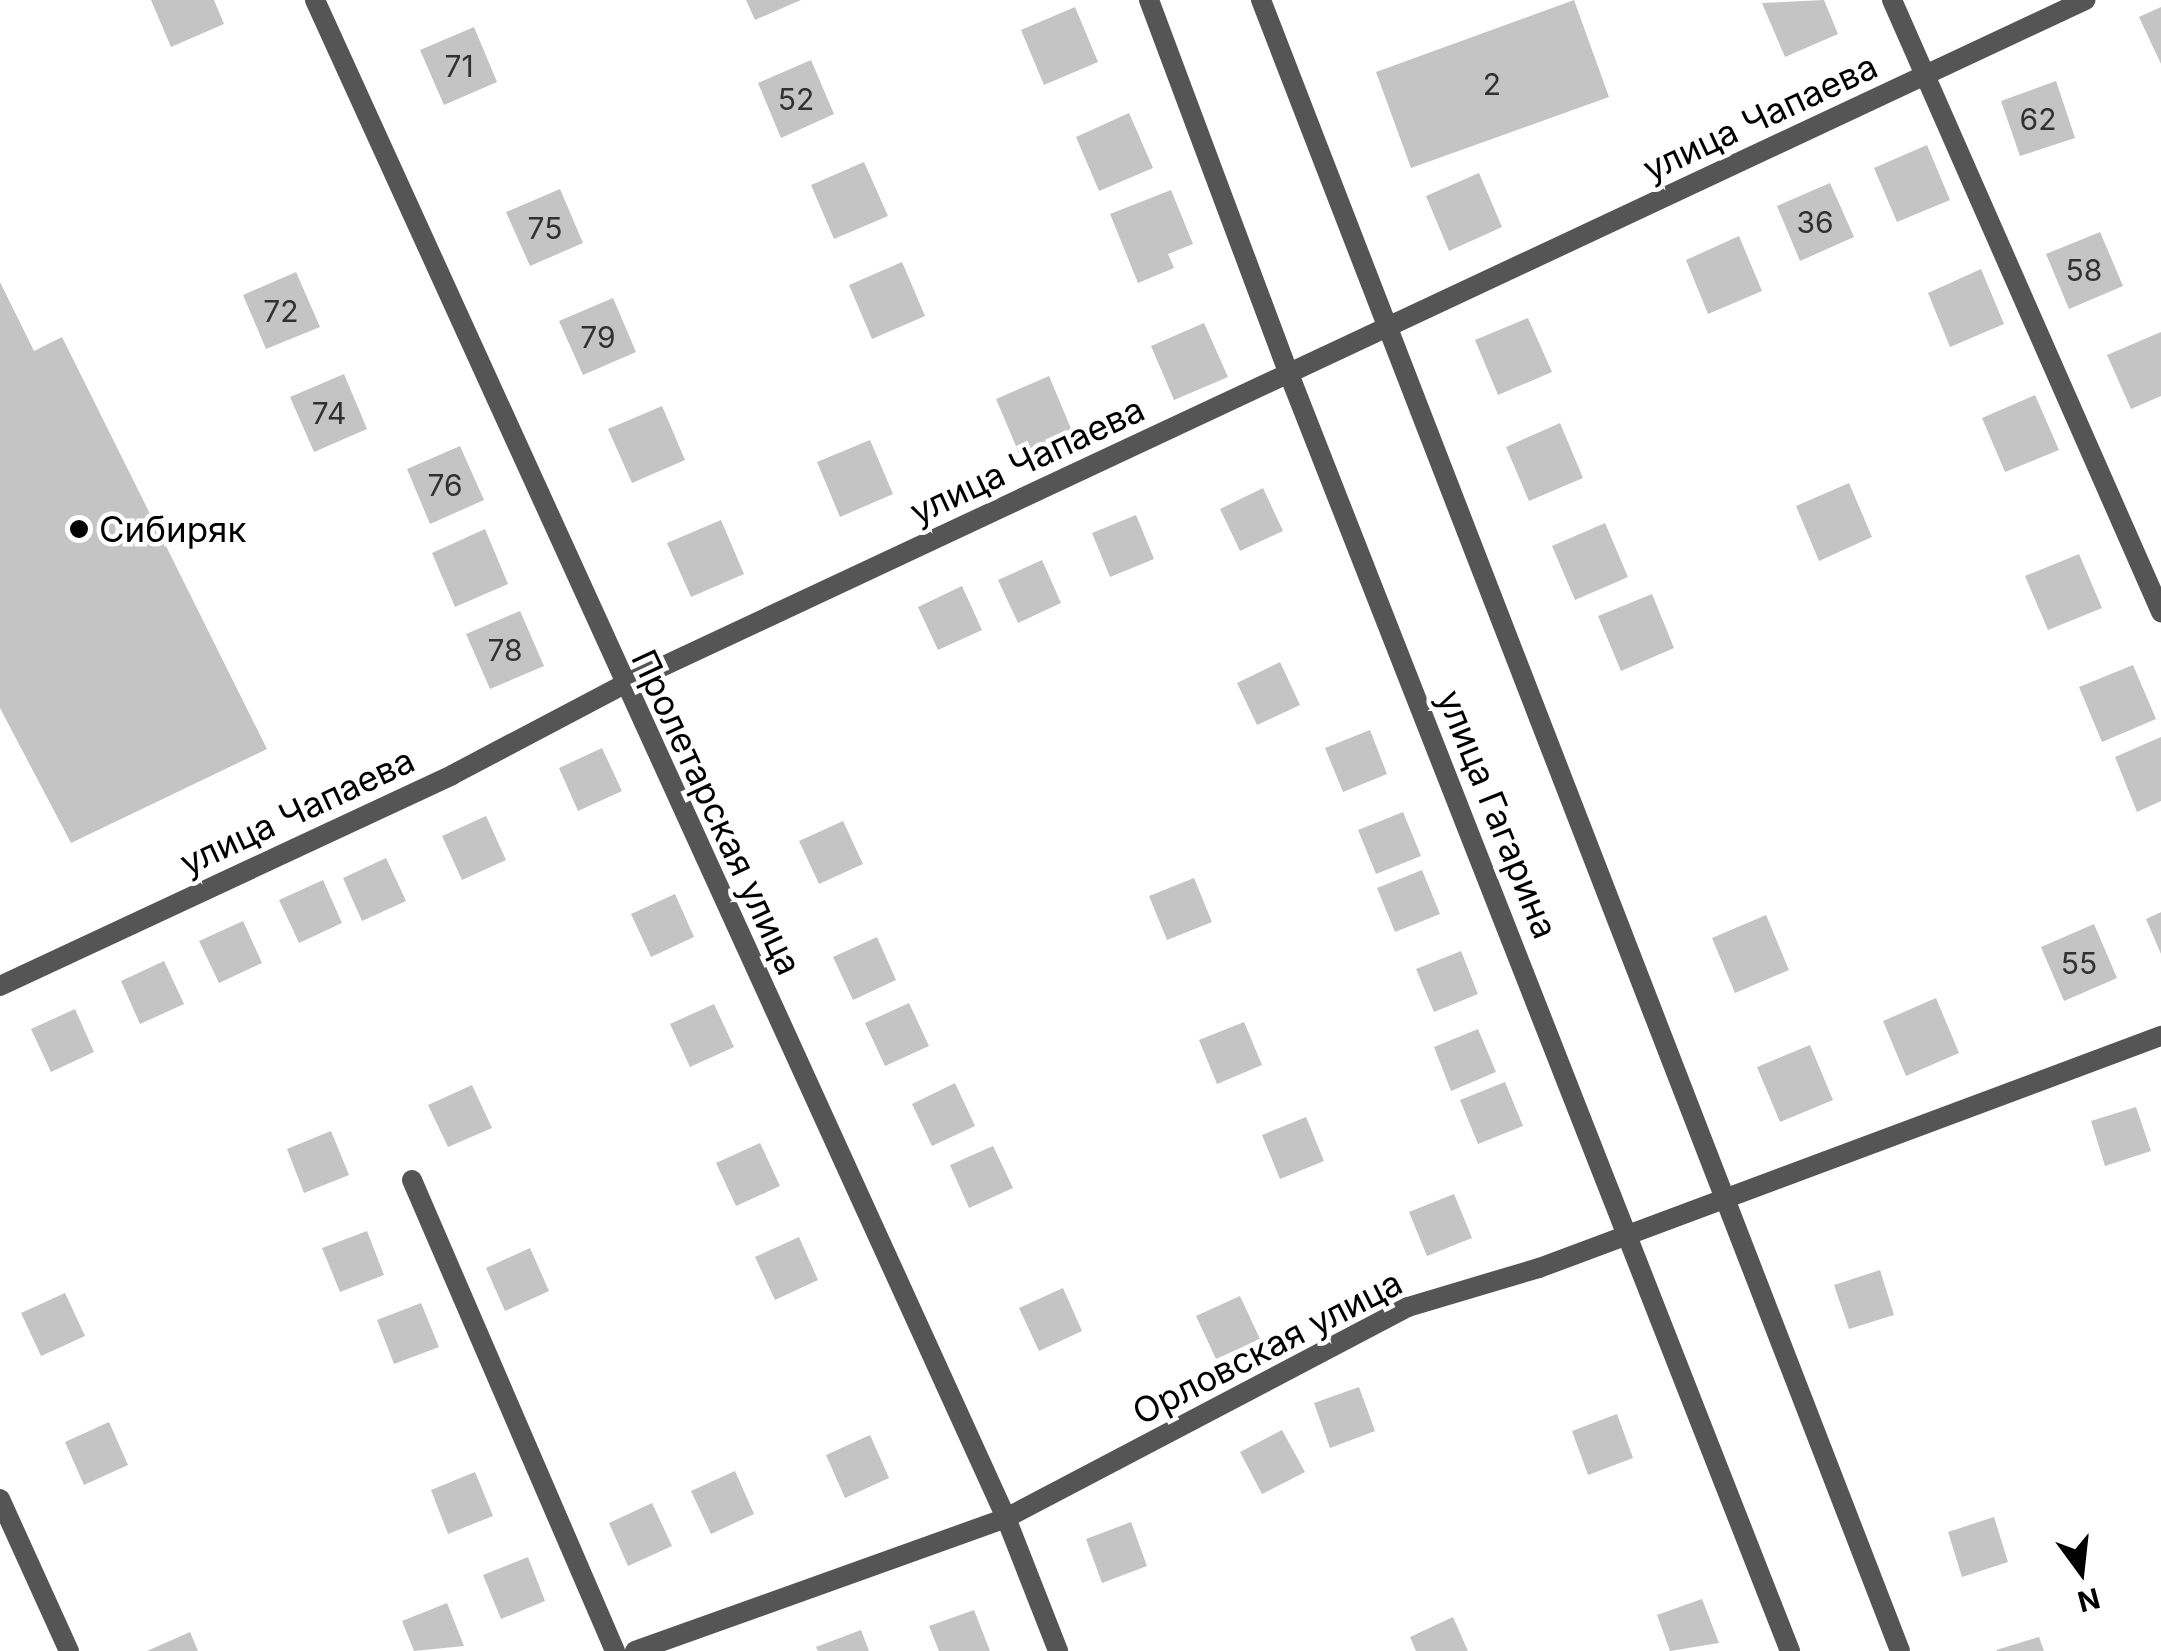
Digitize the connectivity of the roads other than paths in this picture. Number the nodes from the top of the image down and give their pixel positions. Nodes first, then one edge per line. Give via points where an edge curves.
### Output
1 (315, 0) edge
2 (1150, 0) edge
3 (1261, 0) edge
4 (1892, 0) edge
5 (2085, 0) edge
6 (1924, 76) junction
7 (1389, 326) junction
8 (1289, 374) junction
9 (2161, 612) edge
10 (624, 685) junction
11 (0, 986) edge
12 (2161, 1036) edge
13 (412, 1180) dead end
14 (1727, 1200) junction
15 (1628, 1234) junction
16 (0, 1499) edge
17 (1006, 1518) junction
18 (69, 1651) edge
19 (615, 1651) edge
20 (635, 1651) edge
21 (1058, 1651) edge
22 (1790, 1651) edge
23 (1900, 1651) edge

1 - 10 street, Пролетарская улица
2 - 8 street, улица Гагарина
3 - 7 street, улица Гагарина
4 - 6 street
5 - 6 street, улица Чапаева
6 - 7 street, улица Чапаева
6 - 9 street
7 - 8 street, улица Чапаева
7 - 14 street, улица Гагарина
8 - 10 street, улица Чапаева
8 - 15 street, улица Гагарина
10 - 11 street, улица Чапаева via 452,775
10 - 17 street, Пролетарская улица
12 - 14 street, Орловская улица
13 - 19 street
14 - 15 street, Орловская улица
14 - 23 street, улица Гагарина
15 - 17 street, Орловская улица via 1408,1307
15 - 22 street, улица Гагарина
16 - 18 street
17 - 20 street, Орловская улица
17 - 21 street, Пролетарская улица

